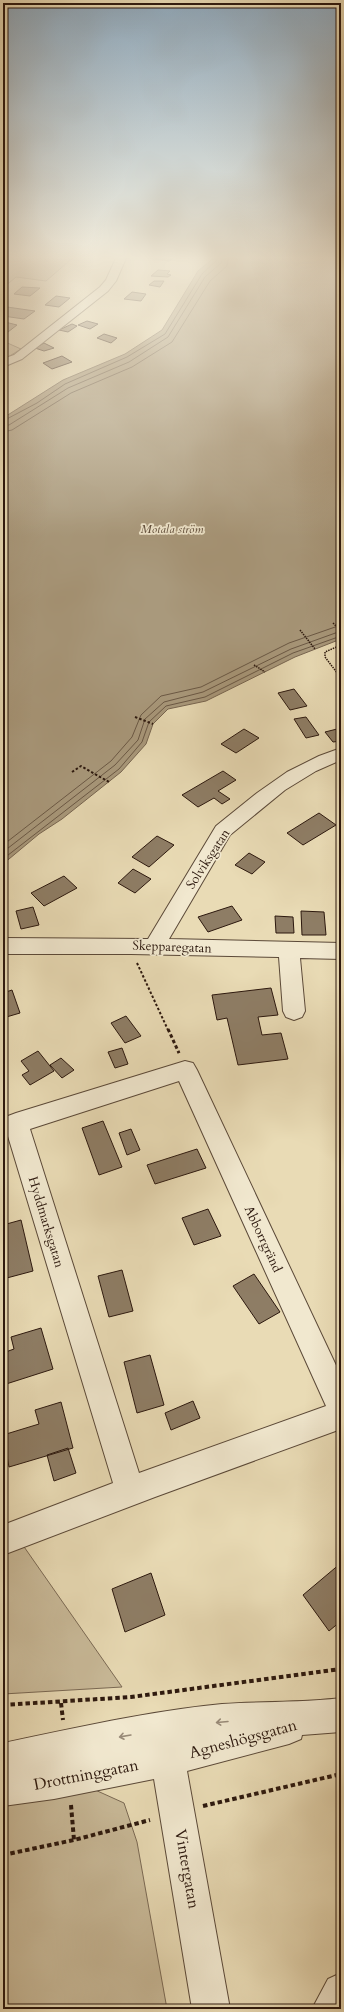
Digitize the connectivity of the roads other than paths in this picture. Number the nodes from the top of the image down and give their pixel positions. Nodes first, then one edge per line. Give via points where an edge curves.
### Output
1 (27, 350) edge
2 (3, 363) edge
3 (341, 754) edge
4 (3, 946) edge
5 (154, 946) junction
6 (289, 950) junction
7 (341, 951) edge
8 (294, 1011) dead end
9 (185, 1070) joint
10 (341, 1407) edge
11 (341, 1415) edge
12 (130, 1491) junction
13 (3, 1540) edge
14 (329, 1717) edge
15 (166, 1744) junction
16 (3, 1760) edge
17 (3, 1789) edge
18 (341, 1992) edge
19 (211, 2009) edge
20 (331, 2009) edge

1 - 2 street
3 - 5 street, Solviksgatan via 313,765 287,781 223,832
4 - 5 street, Skepparegatan
5 - 6 street, Skepparegatan
6 - 7 street, Skepparegatan
6 - 8 street
9 - 10 street, Abborrgränd
9 - 12 street, Hyddmarksgatan via 16,1123
11 - 12 street
12 - 13 street
14 - 15 street, Agneshögsgatan via 229,1745
15 -> 16 street
15 - 17 street, Drottninggatan via 68,1779
15 - 19 street, Vintergatan
18 - 20 street

